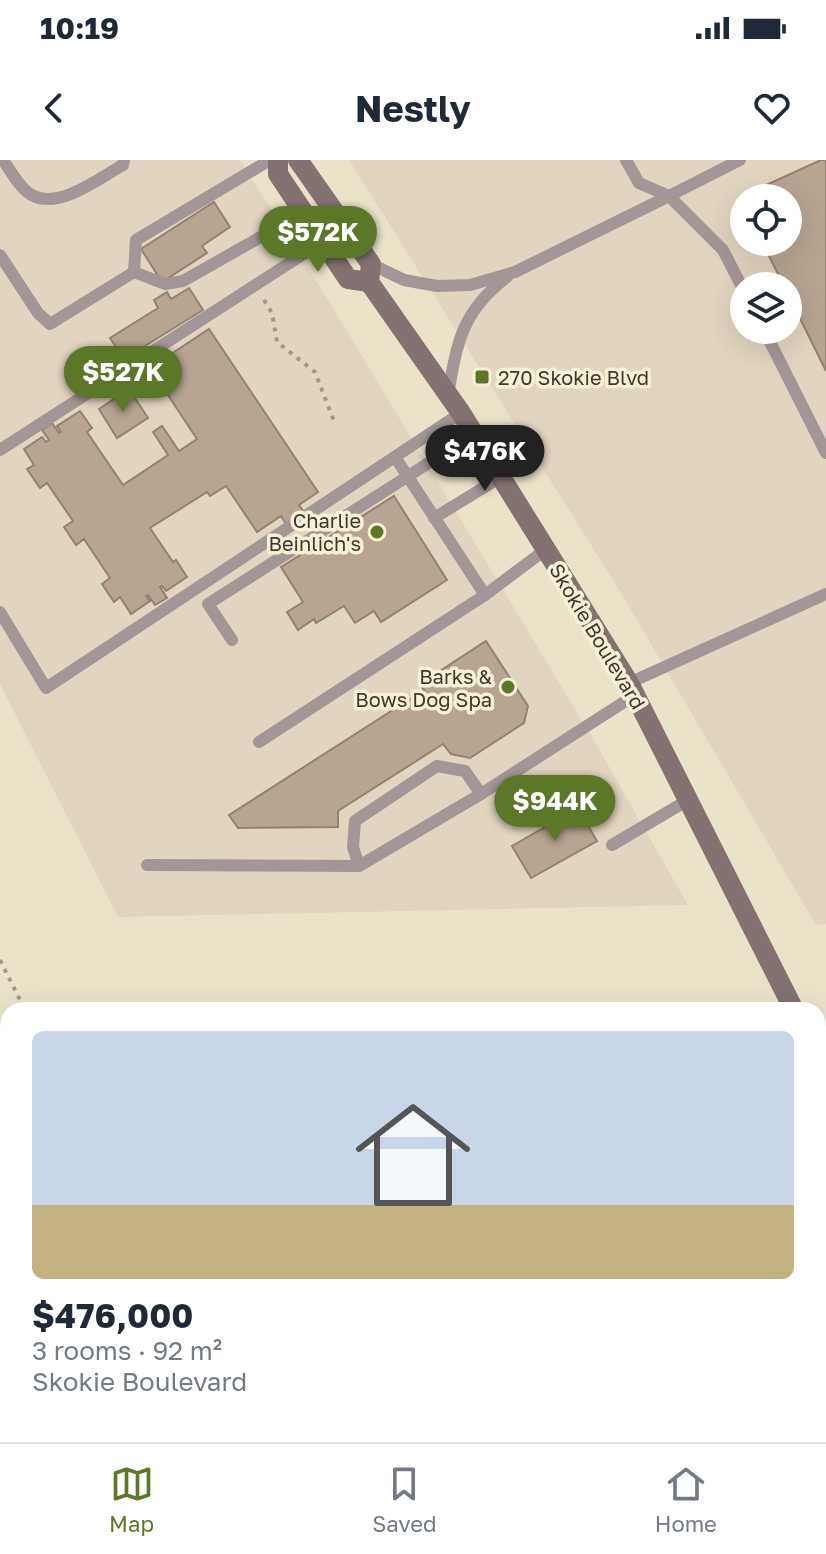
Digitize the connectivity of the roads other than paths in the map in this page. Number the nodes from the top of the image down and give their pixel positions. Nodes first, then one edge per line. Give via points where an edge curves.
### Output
1 (3, 160) edge
2 (124, 160) edge
3 (270, 160) edge
4 (278, 160) edge
5 (298, 160) edge
6 (626, 160) edge
7 (740, 160) edge
8 (669, 196) junction
9 (303, 213) junction
10 (322, 242) junction
11 (0, 255) edge
12 (134, 272) junction
13 (515, 272) junction
14 (734, 272) edge
15 (370, 273) junction
16 (771, 344) edge
17 (448, 395) junction
18 (461, 413) junction
19 (474, 434) junction
20 (0, 450) edge
21 (826, 453) edge
22 (395, 457) junction
23 (406, 475) junction
24 (501, 477) junction
25 (434, 518) junction
26 (545, 550) junction
27 (826, 594) edge
28 (485, 595) junction
29 (0, 612) edge
30 (232, 640) dead end
31 (632, 689) junction
32 (259, 742) dead end
33 (481, 794) junction
34 (688, 800) junction
35 (612, 845) dead end
36 (147, 865) dead end
37 (359, 866) junction
38 (790, 1002) edge

1 - 2 lane via 26,190 40,199 57,200
3 - 12 lane via 136,240
4 - 9 main road, Skokie Boulevard via 278,174
5 - 15 main road, Skokie Boulevard
6 - 8 lane via 639,183
7 - 8 lane
8 - 13 lane
8 - 14 lane via 723,250
9 - 10 main road, Skokie Boulevard
9 - 12 lane via 183,281 165,284
10 - 15 main road, Skokie Boulevard via 348,279
10 - 20 lane
11 - 12 lane via 50,324
13 - 15 lane via 470,285 437,286
13 - 17 lane via 486,293 470,315
15 - 17 main road, Skokie Boulevard
16 - 21 lane
17 - 18 main road, Skokie Boulevard
18 - 19 main road, Skokie Boulevard
18 - 22 lane
19 - 23 lane
19 - 24 main road, Skokie Boulevard
22 - 23 lane
22 - 29 lane via 46,688
23 - 25 lane
23 - 30 lane via 208,604
24 - 25 lane
24 - 26 main road, Skokie Boulevard
25 - 28 lane
26 - 28 lane
26 - 31 main road, Skokie Boulevard
27 - 31 lane
28 - 32 lane
31 - 33 lane
31 - 34 main road, Skokie Boulevard
33 - 37 lane
33 - 37 lane via 465,771 437,766 355,821 353,847
34 - 35 lane
34 - 38 main road, Skokie Boulevard
36 - 37 lane

